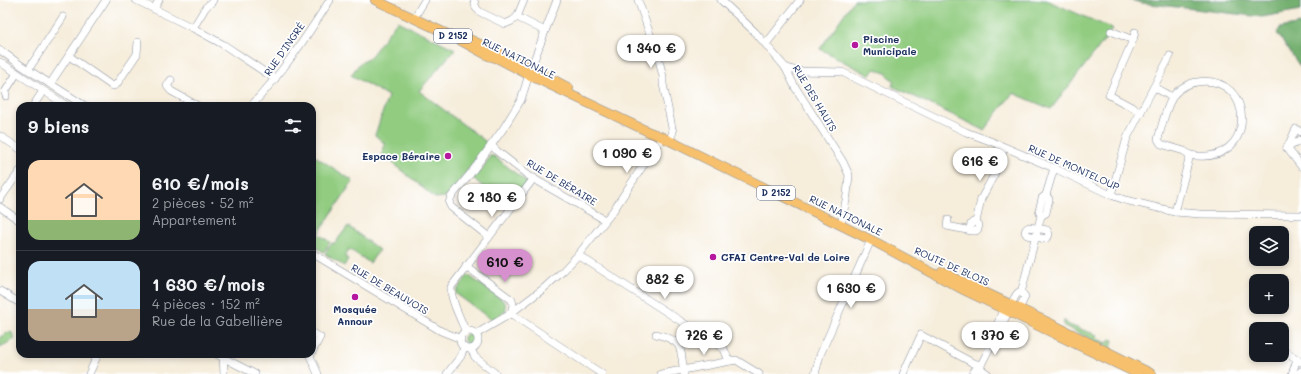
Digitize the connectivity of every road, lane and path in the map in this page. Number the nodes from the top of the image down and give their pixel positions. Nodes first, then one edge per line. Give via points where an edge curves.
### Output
1 (106, 0) edge
2 (136, 0) edge
3 (159, 0) edge
4 (213, 0) edge
5 (330, 0) edge
6 (375, 0) edge
7 (390, 0) edge
8 (425, 0) edge
9 (474, 0) edge
10 (524, 0) edge
11 (558, 0) edge
12 (638, 0) edge
13 (721, 0) edge
14 (800, 0) edge
15 (154, 9) junction
16 (415, 16) junction
17 (63, 17) dead end
18 (517, 17) junction
19 (194, 28) junction
20 (546, 31) junction
21 (1111, 31) dead end
22 (1135, 32) dead end
23 (1133, 40) junction
24 (138, 42) dead end
25 (766, 44) junction
26 (0, 50) edge
27 (69, 56) junction
28 (1170, 56) dead end
29 (0, 62) edge
30 (785, 67) junction
31 (28, 70) junction
32 (530, 72) junction
33 (17, 73) junction
34 (275, 79) junction
35 (171, 80) dead end
36 (50, 84) junction
37 (1154, 87) junction
38 (43, 91) junction
39 (6, 96) dead end
40 (1172, 97) junction
41 (36, 102) edge
42 (59, 102) edge
43 (79, 102) edge
44 (191, 102) edge
45 (255, 102) edge
46 (1141, 112) junction
47 (1301, 132) edge
48 (0, 136) edge
49 (662, 137) junction
50 (1301, 140) edge
51 (491, 145) junction
52 (16, 146) edge
53 (1004, 148) junction
54 (1287, 148) junction
55 (1190, 155) junction
56 (1301, 166) edge
57 (1054, 168) junction
58 (16, 177) edge
59 (534, 178) junction
60 (1111, 195) junction
61 (0, 199) edge
62 (0, 207) edge
63 (1175, 212) junction
64 (1301, 215) edge
65 (16, 218) edge
66 (606, 220) junction
67 (948, 220) dead end
68 (841, 225) junction
69 (1038, 229) junction
70 (489, 237) junction
71 (1036, 237) junction
72 (871, 240) junction
73 (898, 254) joint
74 (316, 255) edge
75 (578, 255) junction
76 (466, 266) junction
77 (0, 291) edge
78 (16, 301) edge
79 (1011, 309) junction
80 (510, 313) junction
81 (466, 332) junction
82 (476, 334) junction
83 (656, 334) dead end
84 (316, 335) edge
85 (461, 339) junction
86 (316, 345) edge
87 (468, 348) junction
88 (1289, 353) edge
89 (96, 358) edge
90 (221, 358) edge
91 (227, 358) edge
92 (311, 358) edge
93 (729, 361) junction
94 (1299, 361) edge
95 (981, 367) junction
96 (1136, 371) edge
97 (1301, 371) edge
98 (684, 372) edge
99 (89, 374) edge
100 (224, 374) edge
101 (256, 374) edge
102 (318, 374) edge
103 (447, 374) edge
104 (496, 374) edge
105 (602, 374) edge
106 (661, 374) edge
107 (759, 374) edge
108 (815, 374) edge
109 (903, 374) edge
110 (972, 374) edge
111 (988, 374) edge
112 (1152, 374) edge
113 (1292, 374) edge
114 (1298, 374) edge

1 - 27 street
2 - 15 street
3 - 15 street
4 - 19 street
5 - 34 street, RUE D'INGRÉ
6 - 16 main road, RUE NATIONALE / D 2152
7 - 16 main road, RUE NATIONALE
8 - 16 street
9 - 18 street via 480,12 505,24
10 - 18 street
11 - 20 street
12 - 49 street via 659,60 673,132
13 - 25 street, RUE DES HAUTS
14 - 25 street
15 - 19 street
16 - 32 main road, RUE NATIONALE / D 2152 via 480,52
17 - 31 street
18 - 20 street
19 - 34 street
20 - 32 street
21 - 23 street
22 - 23 street
23 - 46 street via 1109,96
24 - 27 street via 138,54 116,85 112,86
25 - 30 street, RUE DES HAUTS
26 - 31 street
27 - 36 street
28 - 37 street
29 - 33 street
30 - 53 street, RUE DE MONTELOUP via 799,71 842,72
30 - 68 street, RUE DES HAUTS via 849,175
31 - 36 street
32 - 49 main road, RUE NATIONALE / D 2152
32 - 51 street via 521,100
33 - 38 street
33 - 39 street via 5,92
34 - 45 street, RUE D'INGRÉ
35 - 44 street via 167,86 171,91
36 - 43 street
37 - 40 street
37 - 46 street
38 - 41 street
38 - 42 street
40 - 55 street via 1158,138 1161,144
40 - 55 street via 1194,82 1206,80 1229,90 1240,105 1242,128 1230,147 1220,154
46 - 60 street via 1127,138
47 - 54 street via 1296,129
48 - 52 street
49 - 66 street
49 - 68 main road, RUE NATIONALE / D 2152
50 - 54 street
51 - 59 street, RUE DE BÉRAIRE
51 - 70 street via 449,203 454,210
53 - 57 street, RUE DE MONTELOUP
53 - 67 street via 994,176 981,199 976,222 971,224 972,231 947,226
54 - 56 street
55 - 63 street
57 - 60 street, RUE DE MONTELOUP
57 - 69 street via 1046,195 1049,199 1046,213 1041,216
58 - 61 street
59 - 66 street, RUE DE BÉRAIRE
59 - 70 street
60 - 63 street, RUE DE MONTELOUP
62 - 65 street
63 - 64 street, RUE DE MONTELOUP
66 - 75 street
68 - 72 main road, RUE NATIONALE / D 2152
69 - 71 street
69 - 71 street via 1029,227 1025,232
69 - 71 street via 1047,230 1049,234 1045,239
70 - 76 street
71 - 79 street via 1021,293 1025,299
72 - 73 main road, RUE NATIONALE / D 2152
72 - 108 street via 820,355
73 - 79 main road, ROUTE DE BLOIS / D 2152 via 964,290
74 - 85 street, RUE DE BEAUVOIS via 441,332
75 - 80 street via 543,289
75 - 93 street via 724,349
76 - 80 street via 512,300
76 - 81 street via 451,291
77 - 78 street
79 - 95 street via 994,331 993,340
79 - 96 main road, ROUTE DE BLOIS / D 2152
80 - 82 street
80 - 105 street
81 - 82 street
81 - 85 street
82 - 87 street via 477,344
83 - 98 street via 669,337 676,342 680,348
84 - 86 street via 320,337
85 - 87 street via 461,343
87 - 103 street
87 - 104 street
88 - 94 street
89 - 99 street
90 - 100 street
91 - 101 street
92 - 102 street
93 - 98 street
93 - 107 street via 736,360
94 - 113 street
95 - 109 street via 921,336
95 - 110 street
95 - 111 street
96 - 112 main road, ROUTE DE BLOIS / D 2152
97 - 114 street
98 - 106 street

